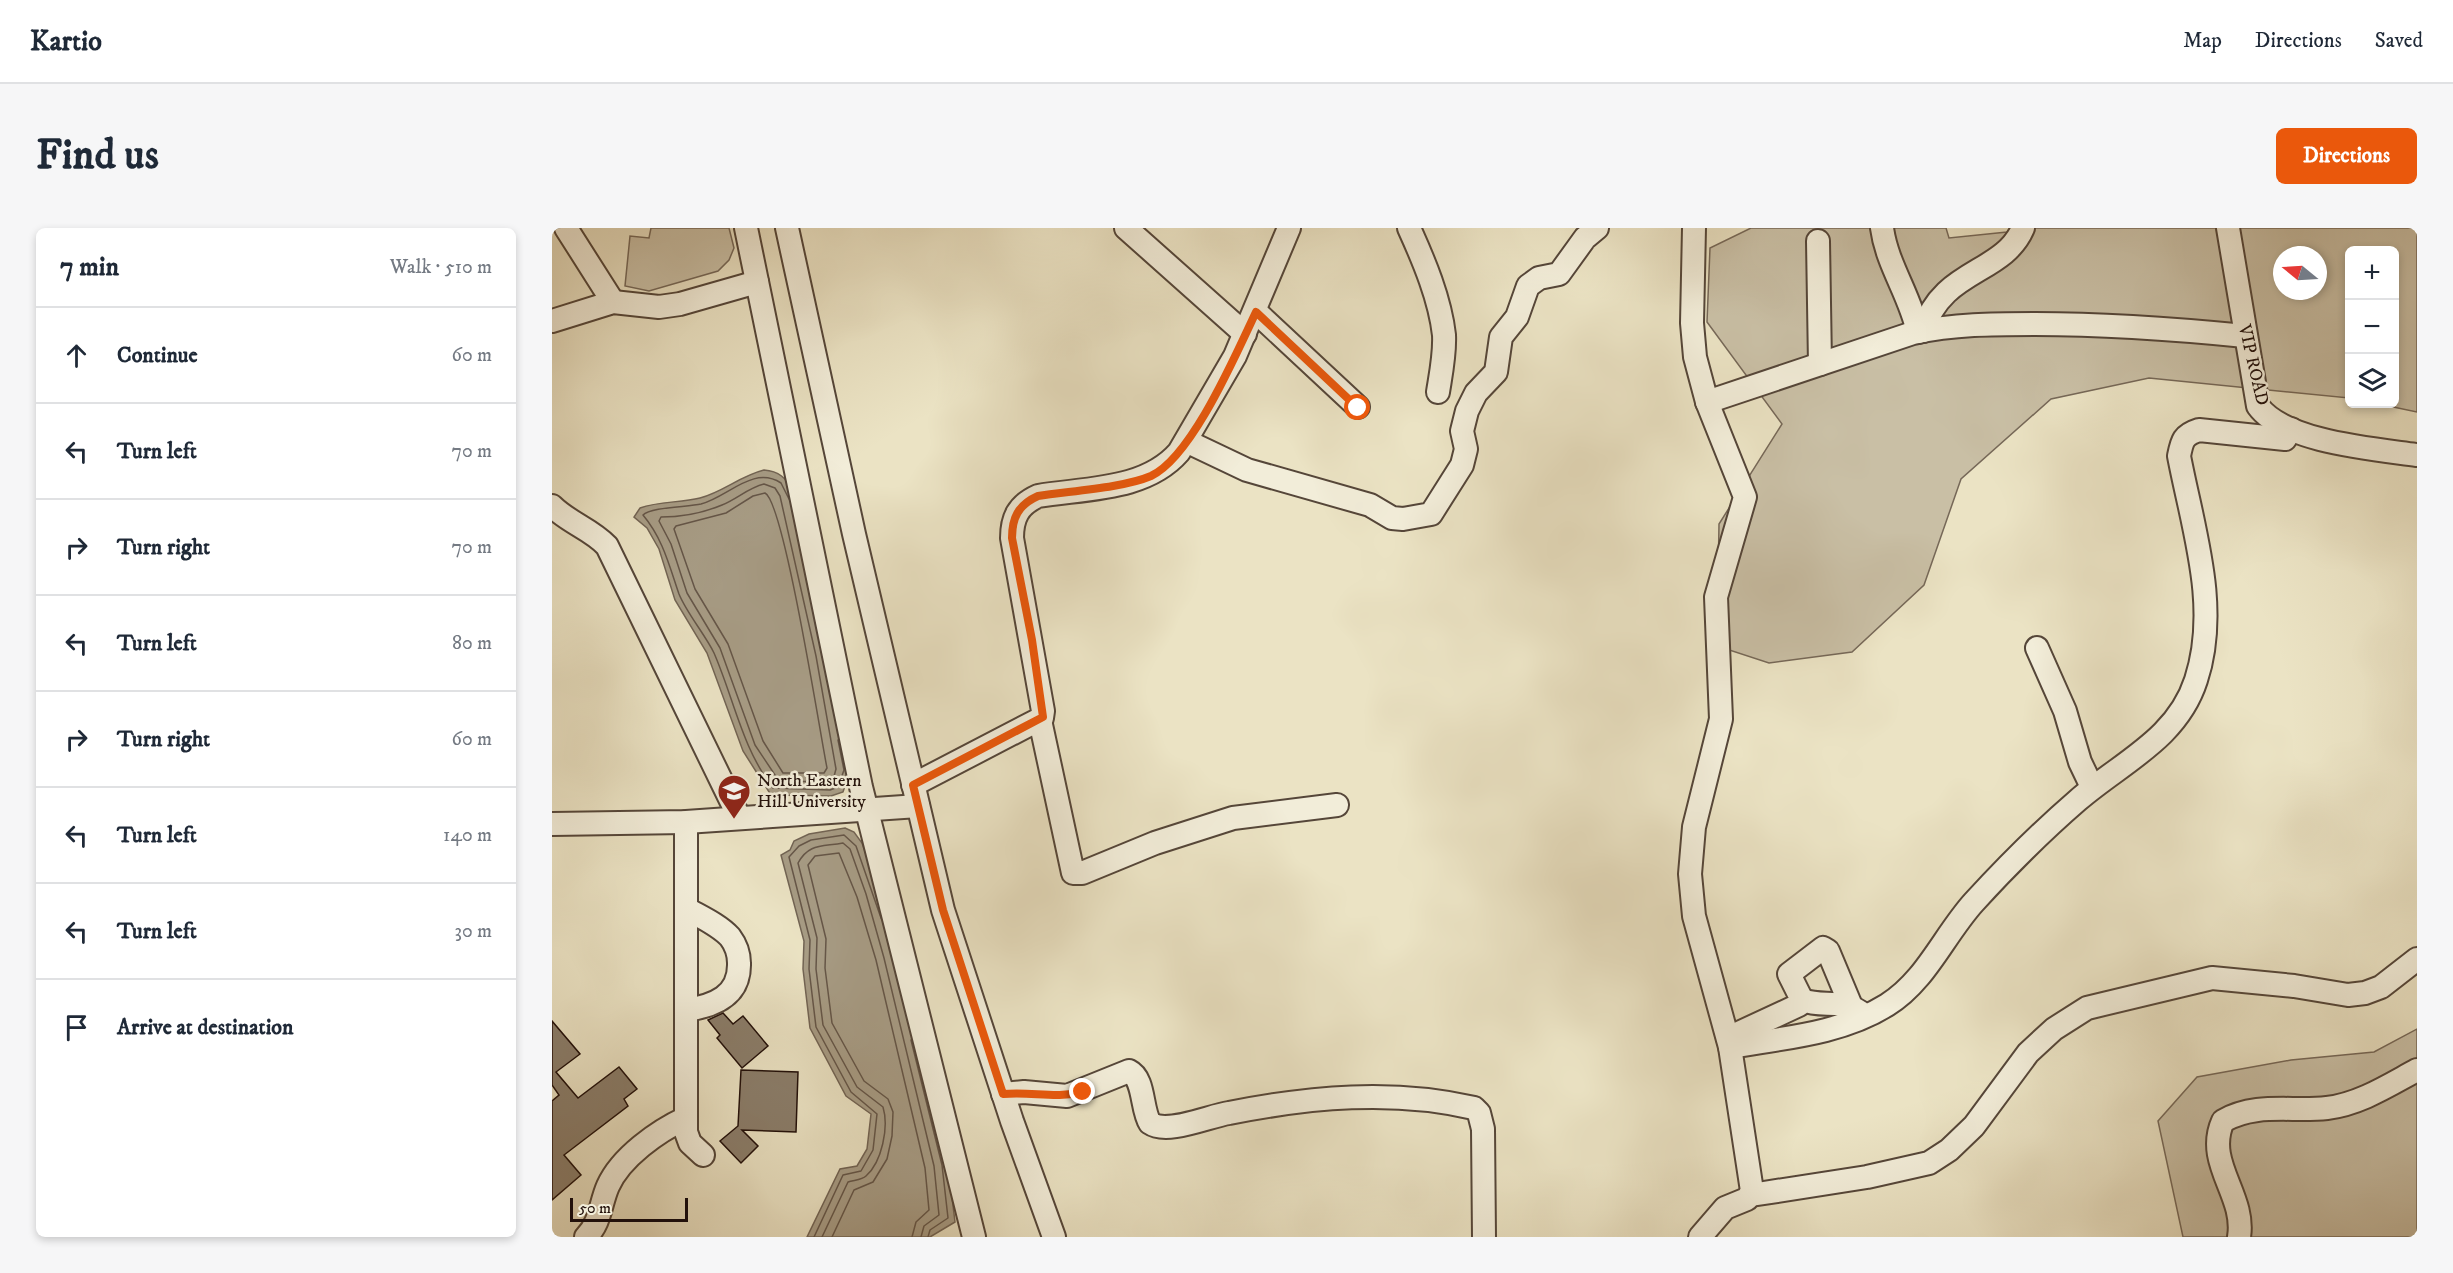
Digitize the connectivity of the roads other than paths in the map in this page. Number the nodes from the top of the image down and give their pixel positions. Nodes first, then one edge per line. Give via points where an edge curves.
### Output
1 (566, 228) edge
2 (746, 228) edge
3 (787, 228) edge
4 (1126, 228) edge
5 (1289, 228) edge
6 (1409, 228) edge
7 (1597, 228) edge
8 (1694, 228) edge
9 (1882, 228) edge
10 (2023, 228) edge
11 (2228, 228) edge
12 (1818, 241) dead end
13 (757, 282) junction
14 (613, 302) junction
15 (1256, 312) junction
16 (552, 321) edge
17 (1920, 331) junction
18 (1245, 334) junction
19 (2245, 336) junction
20 (1820, 364) junction
21 (1438, 392) dead end
22 (1707, 402) junction
23 (1358, 408) dead end
24 (2291, 429) junction
25 (1186, 441) junction
26 (2417, 455) edge
27 (552, 506) edge
28 (2037, 648) dead end
29 (1040, 720) junction
30 (2092, 788) junction
31 (916, 796) junction
32 (1337, 805) dead end
33 (867, 811) junction
34 (739, 817) junction
35 (686, 822) junction
36 (552, 824) edge
37 (687, 909) junction
38 (2417, 959) edge
39 (1802, 1000) junction
40 (686, 1010) junction
41 (1858, 1011) junction
42 (1729, 1043) junction
43 (2417, 1070) edge
44 (1003, 1094) junction
45 (686, 1118) junction
46 (703, 1155) dead end
47 (1751, 1195) junction
48 (586, 1237) edge
49 (974, 1237) edge
50 (1054, 1237) edge
51 (1484, 1237) edge
52 (1700, 1237) edge
53 (2239, 1237) edge

1 - 14 street
2 - 13 street
3 - 31 street
4 - 18 street
5 - 15 street
6 - 21 street via 1433,291 1444,336
7 - 25 street via 1559,274 1539,278 1528,286 1517,317 1501,337 1496,372 1476,393 1467,411 1462,431 1466,450 1462,465 1431,514 1392,518 1370,505 1237,466
8 - 22 street via 1693,341
9 - 17 street via 1887,252
10 - 17 street via 2013,246 1947,289
11 - 19 street, VIP ROAD
12 - 20 street
13 - 14 street via 659,307
13 - 33 street
14 - 16 street
15 - 18 street
15 - 23 street
17 - 19 street via 1969,324 2115,324
17 - 20 street
18 - 25 street
19 - 24 street, VIP ROAD via 2258,406 2266,416
20 - 22 street
22 - 42 street via 1745,497 1716,597 1721,719 1694,827 1689,874 1694,916
24 - 26 street, VIP ROAD via 2368,448
24 - 30 street via 2284,439 2199,430 2182,440 2179,456 2205,591 2205,643 2196,680 2166,733
25 - 29 street via 1170,463 1148,477 1038,496 1018,510 1012,522 1012,538 1034,650 1043,711
27 - 34 street via 607,546
28 - 30 street via 2065,711
29 - 31 street
29 - 32 street via 1073,873 1233,818
30 - 41 street via 2030,844 1969,908 1919,978 1887,1006
31 - 33 street
31 - 44 street via 943,910
33 - 34 street
33 - 49 street
34 - 35 street
35 - 36 street
35 - 37 street
37 - 40 street
37 - 40 street via 731,938 737,948 739,972 734,988 725,996 707,1007
38 - 47 street via 2381,987 2365,993 2348,995 2237,978 2212,978 2087,1008 2054,1029 2028,1053 1974,1126 1929,1163
39 - 41 street
39 - 41 street via 1789,974 1826,948
39 - 42 street
40 - 45 street
41 - 42 street via 1811,1033
42 - 47 street
43 - 53 street via 2342,1105 2252,1110 2223,1121 2216,1145 2238,1213
44 - 50 street
44 - 51 street via 1067,1096 1129,1071 1138,1079 1150,1123 1164,1129 1229,1113 1345,1096 1408,1098 1474,1108 1483,1129
45 - 46 street via 688,1138
45 - 48 street via 669,1126 617,1171 608,1186 601,1215
47 - 52 street via 1725,1209

